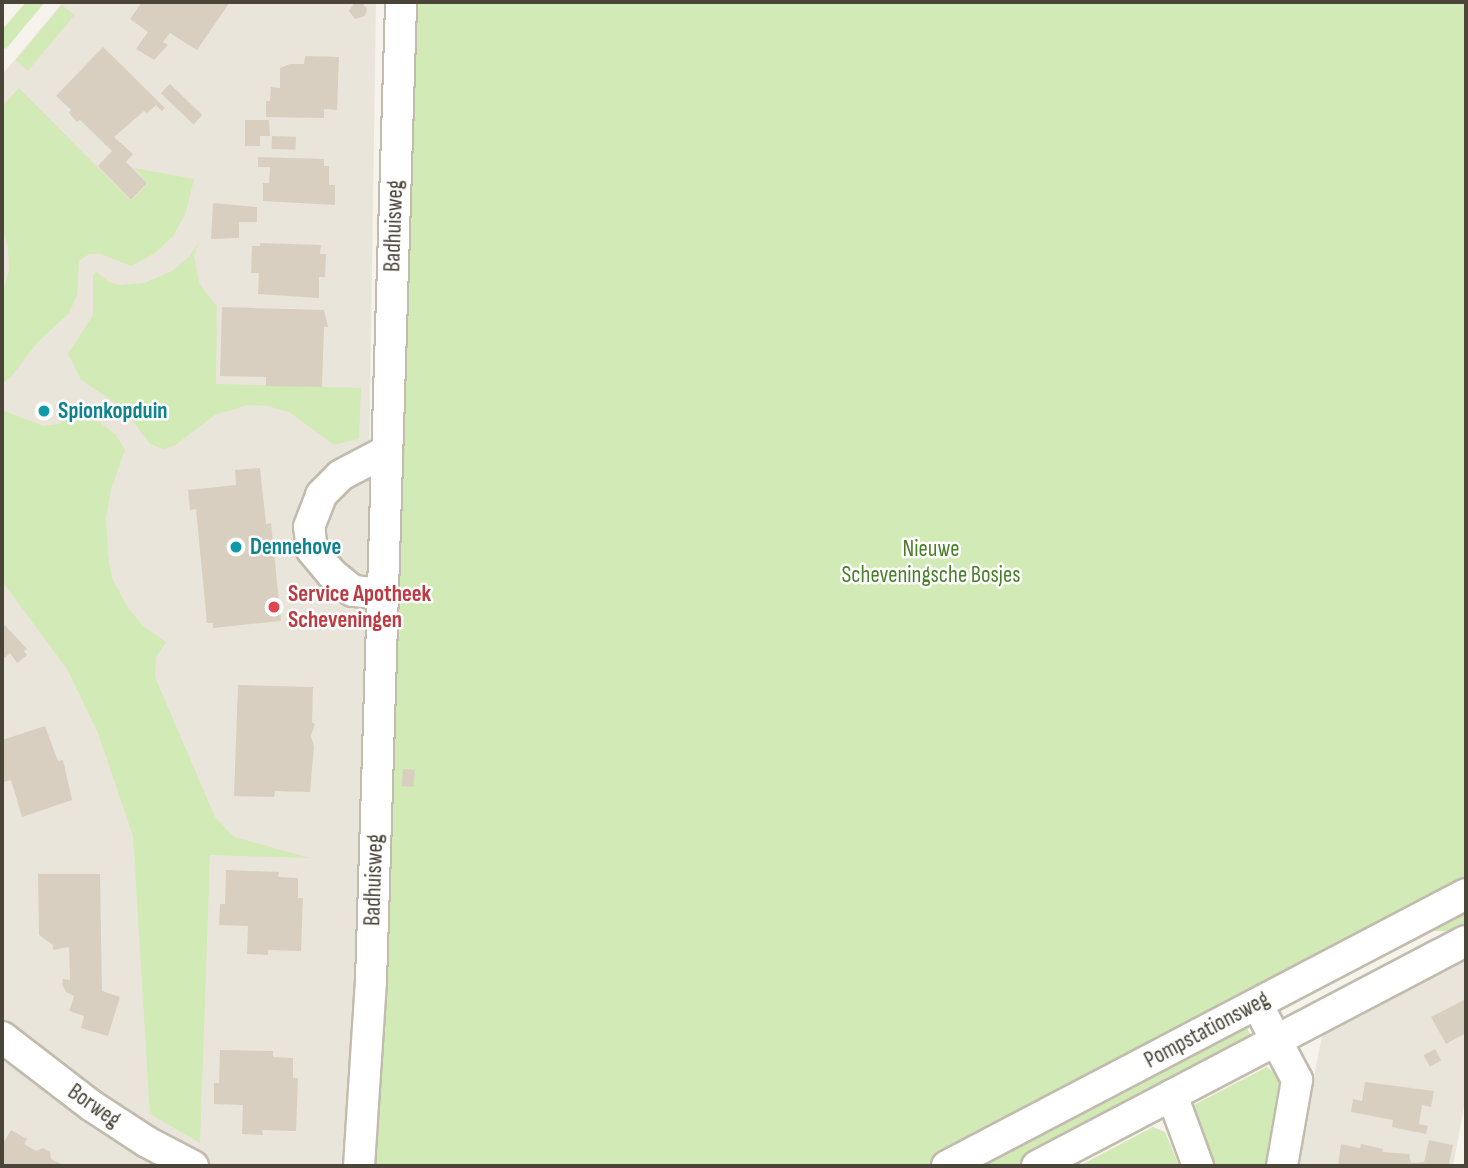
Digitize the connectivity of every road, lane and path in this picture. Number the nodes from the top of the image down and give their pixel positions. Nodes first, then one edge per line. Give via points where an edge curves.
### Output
1 (401, 2) edge
2 (387, 451) junction
3 (383, 594) junction
4 (1466, 894) edge
5 (1466, 941) edge
6 (1257, 1004) junction
7 (2, 1037) edge
8 (1277, 1042) junction
9 (1172, 1096) junction
10 (193, 1166) edge
11 (359, 1166) edge
12 (947, 1166) edge
13 (1037, 1166) edge
14 (1198, 1166) edge
15 (1282, 1166) edge

1 - 2 street, Badhuisweg
2 - 3 street, Badhuisweg
2 - 3 street via 341,475 321,495 309,527 312,550 332,574 353,591
3 - 11 street, Badhuisweg via 371,981
4 - 6 street, Pompstationsweg
5 - 8 street, Pompstationsweg
6 - 8 street
6 - 12 street, Pompstationsweg
7 - 10 street, Borweg via 92,1106
8 - 9 street, Pompstationsweg
8 - 15 street via 1297,1080
9 - 13 street, Pompstationsweg
9 - 14 street

